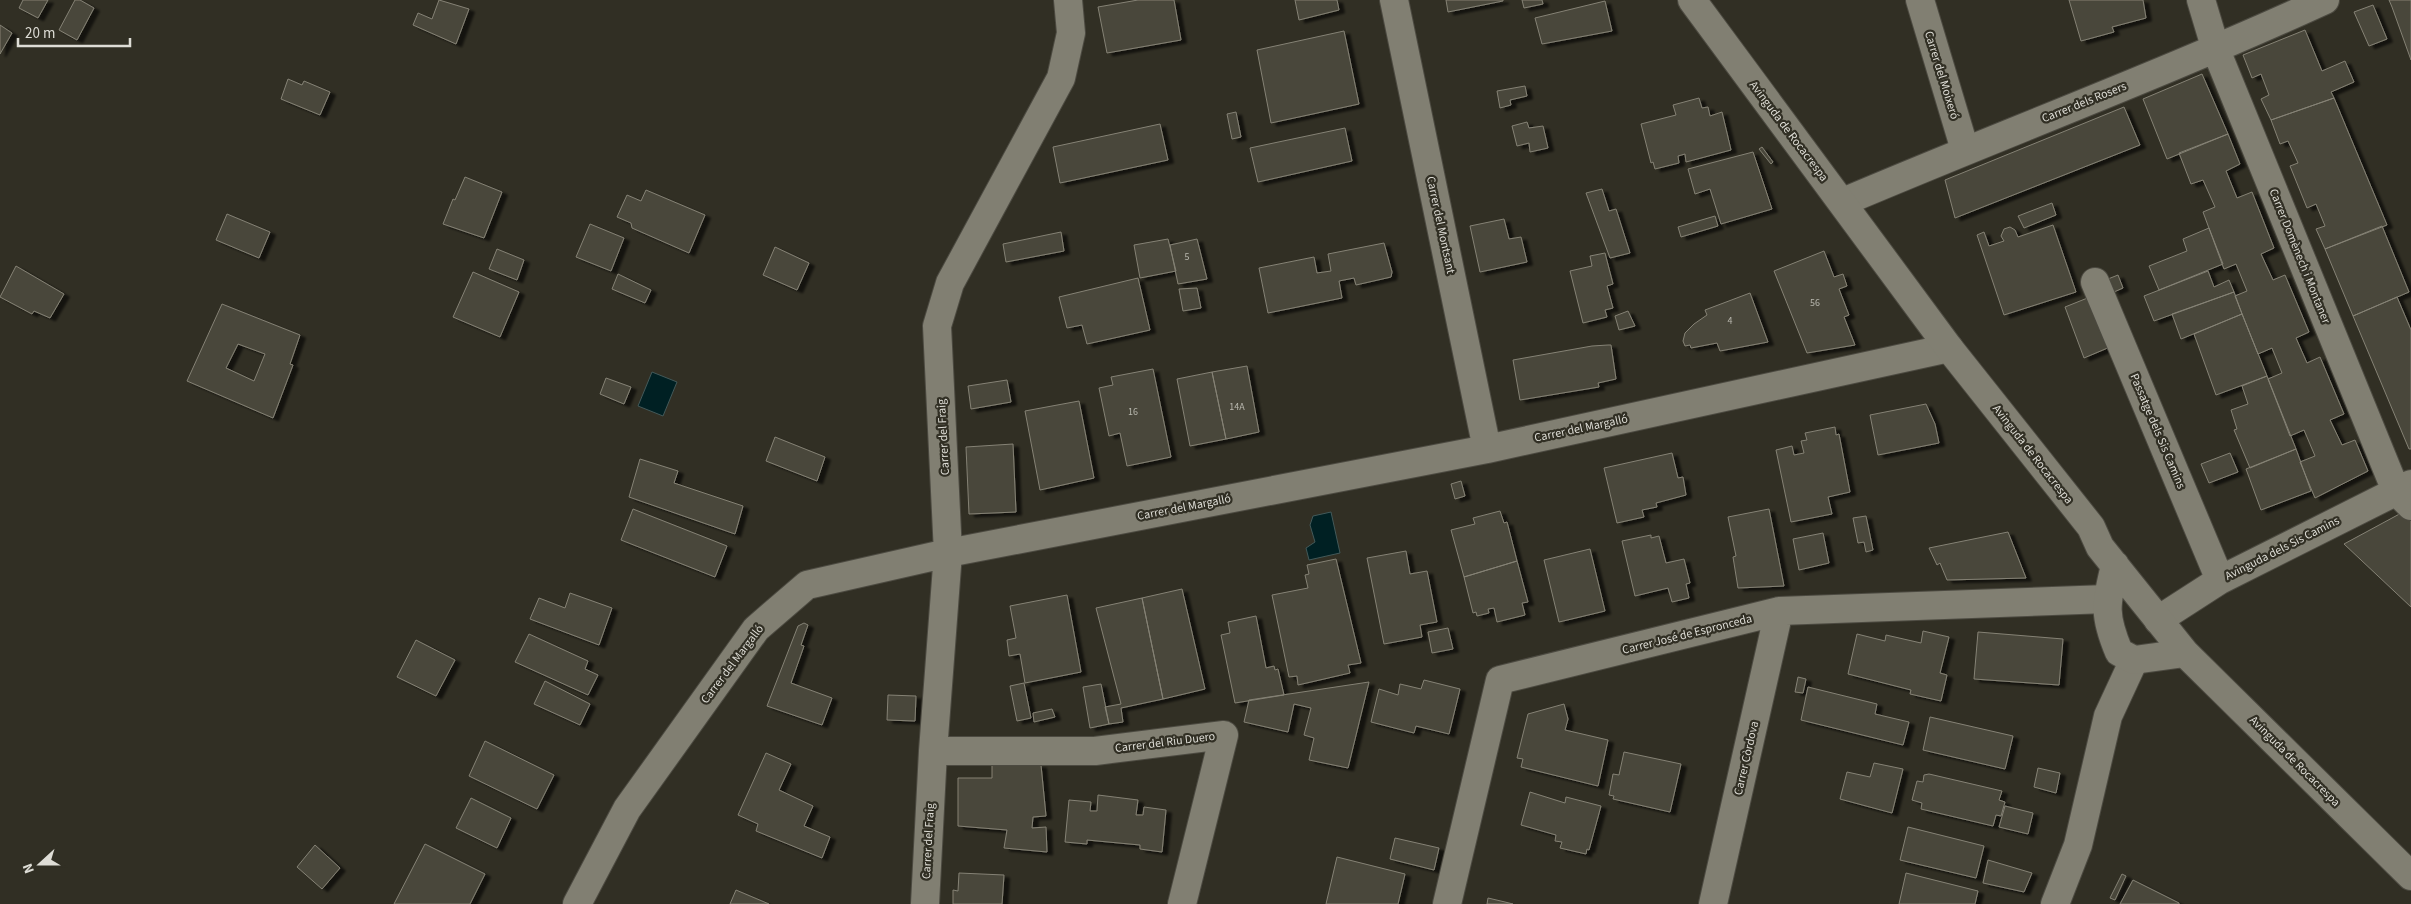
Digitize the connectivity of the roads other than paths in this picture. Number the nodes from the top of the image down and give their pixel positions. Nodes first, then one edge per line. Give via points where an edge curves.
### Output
1 (1068, 0) edge
2 (1394, 0) edge
3 (1692, 0) edge
4 (1920, 0) edge
5 (2201, 0) edge
6 (2325, 0) edge
7 (2216, 50) junction
8 (1965, 150) junction
9 (1843, 202) junction
10 (2095, 282) dead end
11 (1949, 348) junction
12 (1487, 449) junction
13 (2406, 494) edge
14 (948, 553) junction
15 (2115, 565) junction
16 (2220, 580) junction
17 (2107, 599) junction
18 (1779, 611) junction
19 (2158, 620) junction
20 (2185, 653) junction
21 (2134, 660) junction
22 (933, 751) junction
23 (2411, 876) edge
24 (577, 904) edge
25 (925, 904) edge
26 (1182, 904) edge
27 (1447, 904) edge
28 (1713, 904) edge
29 (2055, 904) edge

1 - 14 street, Carrer del Fraig via 1071,34 1061,78 950,283 937,326
2 - 12 street, Carrer del Montsant
3 - 9 street, Avinguda de Rocacrespa
4 - 8 street, Carrer del Moixeró
5 - 7 street, Carrer Domènech i Montaner
6 - 7 street, Carrer dels Rosers
7 - 8 street, Carrer dels Rosers
7 - 13 street, Carrer Domènech i Montaner
8 - 9 street, Carrer dels Rosers
9 - 11 street, Avinguda de Rocacrespa
10 - 16 street, Passatge dels Sis Camins
11 - 12 street, Carrer del Margalló
11 - 15 street, Avinguda de Rocacrespa via 2091,527 2100,547
12 - 14 street, Carrer del Margalló
13 - 16 street, Avinguda dels Sis Camins
14 - 22 street, Carrer del Fraig
14 - 24 street, Carrer del Margalló via 807,585 756,629 627,809
15 - 17 street
15 - 19 street, Avinguda de Rocacrespa
16 - 19 street, Avinguda dels Sis Camins
17 - 18 street, Carrer José de Espronceda
17 - 21 street via 2108,625 2119,652
18 - 27 street, Carrer José de Espronceda via 1500,680
18 - 28 street, Carrer Còrdova
19 - 20 street, Avinguda de Rocacrespa
20 - 21 street
20 - 23 street, Avinguda de Rocacrespa
21 - 29 street via 2108,716 2078,845
22 - 25 street, Carrer del Fraig
22 - 26 street, Carrer del Riu Duero via 1095,751 1224,735

